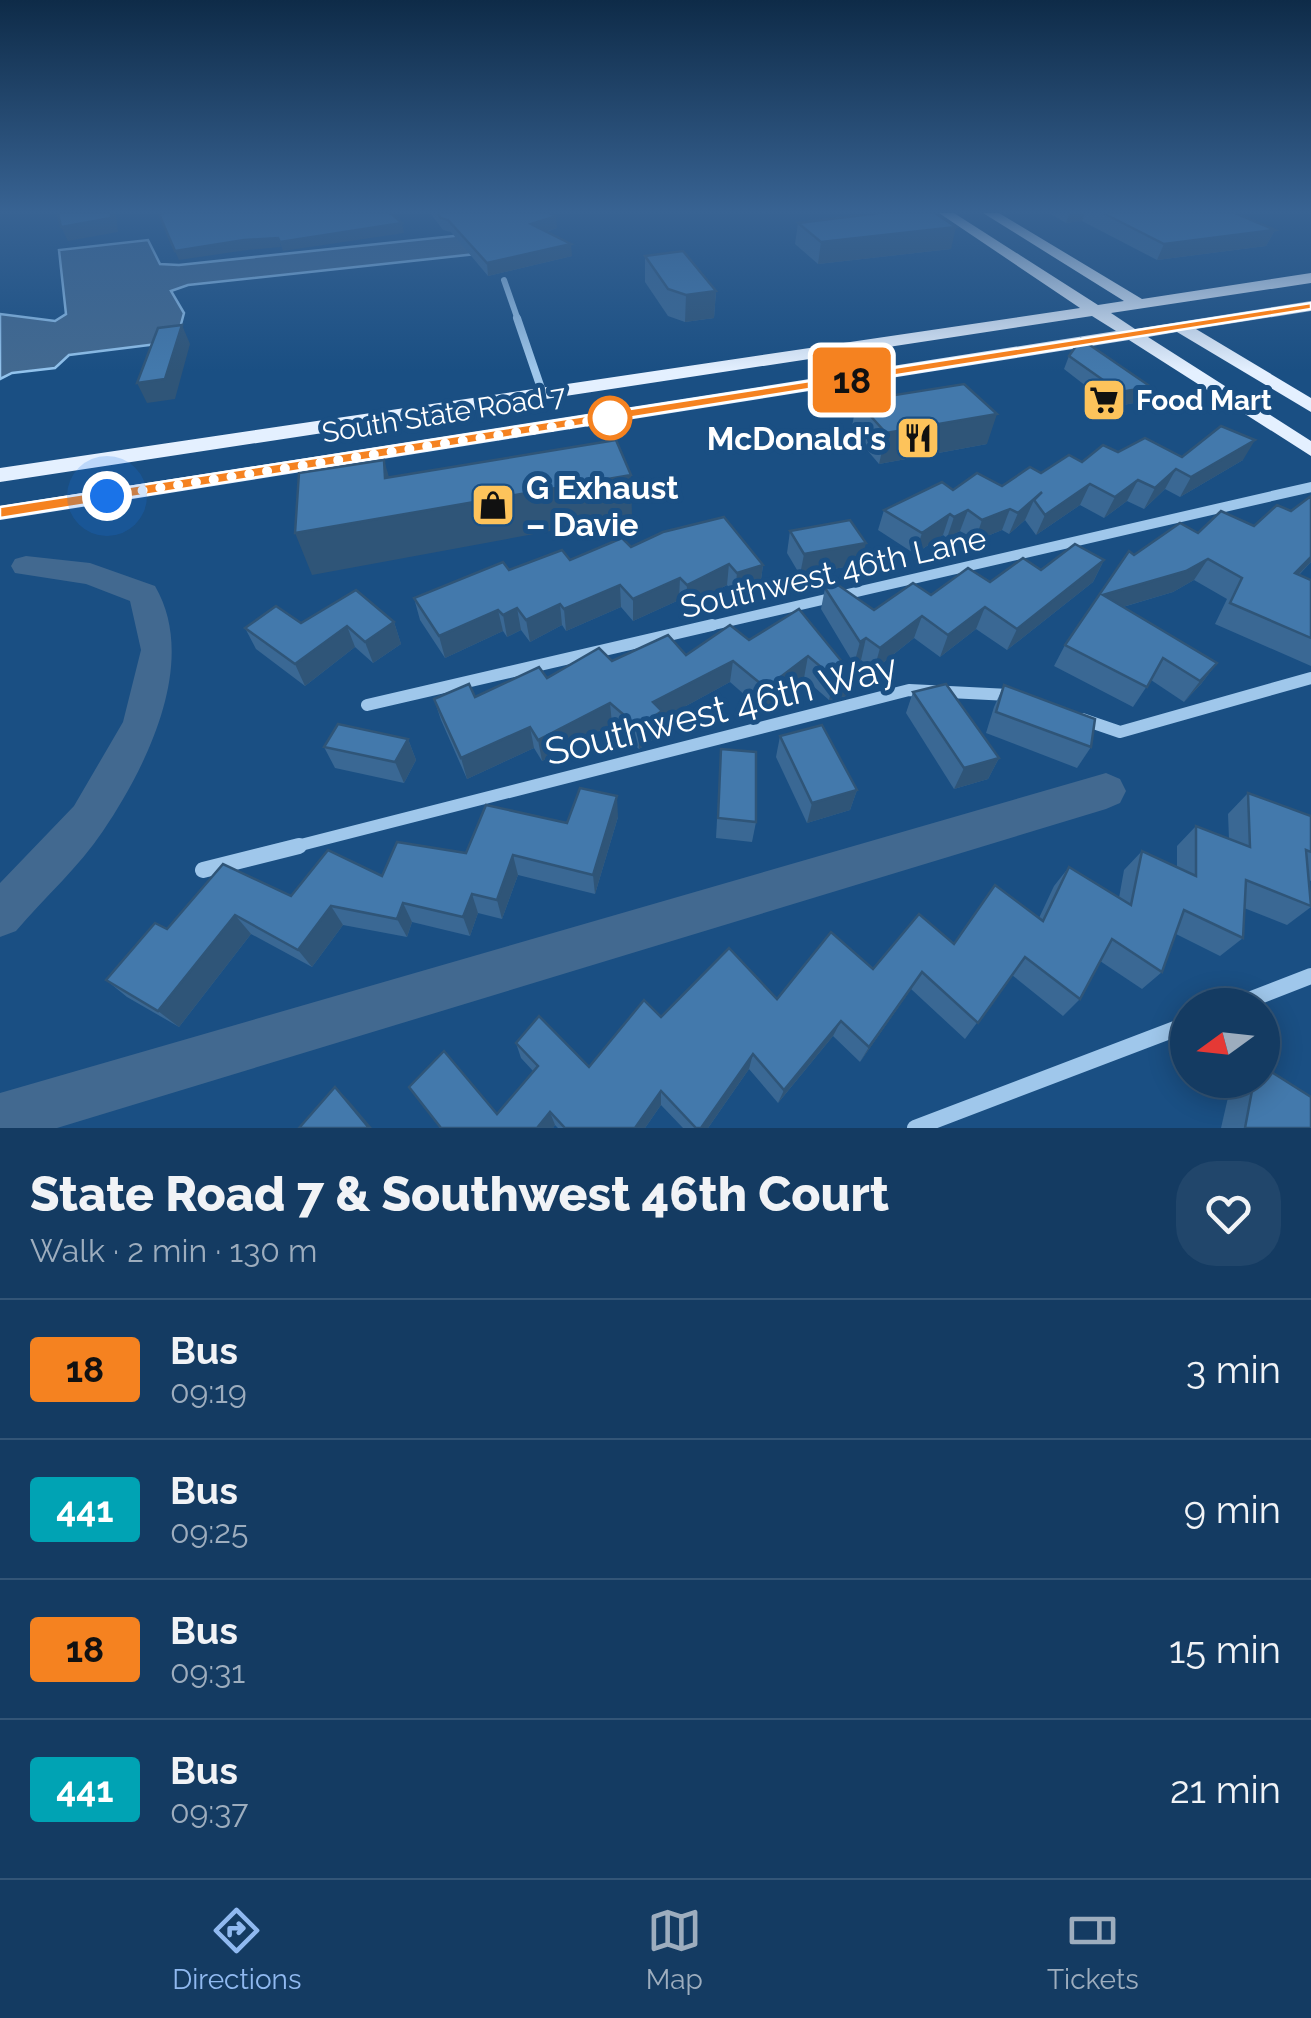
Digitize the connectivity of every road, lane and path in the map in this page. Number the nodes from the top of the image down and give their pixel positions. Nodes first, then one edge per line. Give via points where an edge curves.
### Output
1 (1028, 266) edge
2 (1077, 266) edge
3 (1311, 278) edge
4 (504, 280) dead end
5 (1141, 304) junction
6 (1311, 306) edge
7 (1098, 311) junction
8 (1180, 328) junction
9 (1135, 336) junction
10 (543, 394) junction
11 (1311, 406) edge
12 (446, 444) junction
13 (1311, 450) edge
14 (0, 475) edge
15 (1311, 487) edge
16 (0, 512) edge
17 (1311, 678) edge
18 (1017, 696) edge
19 (367, 705) dead end
20 (1068, 714) edge
21 (203, 870) dead end
22 (1311, 976) edge
23 (1280, 988) edge
24 (1170, 1031) edge
25 (915, 1128) edge

1 - 7 main road
2 - 5 main road
3 - 5 main road, South State Road 7
4 - 10 street
5 - 7 main road, South State Road 7
5 - 8 main road
6 - 8 main road, South State Road 7
7 - 9 main road
7 - 10 main road, South State Road 7
8 - 9 main road, South State Road 7
8 - 11 main road
9 - 12 main road, South State Road 7
9 - 13 main road
10 - 12 main road via 511,420
10 - 14 main road, South State Road 7
12 - 16 main road, South State Road 7
15 - 19 street, Southwest 46th Lane
17 - 20 street via 1120,732
18 - 21 street, Southwest 46th Way via 908,690
22 - 23 street
24 - 25 street

